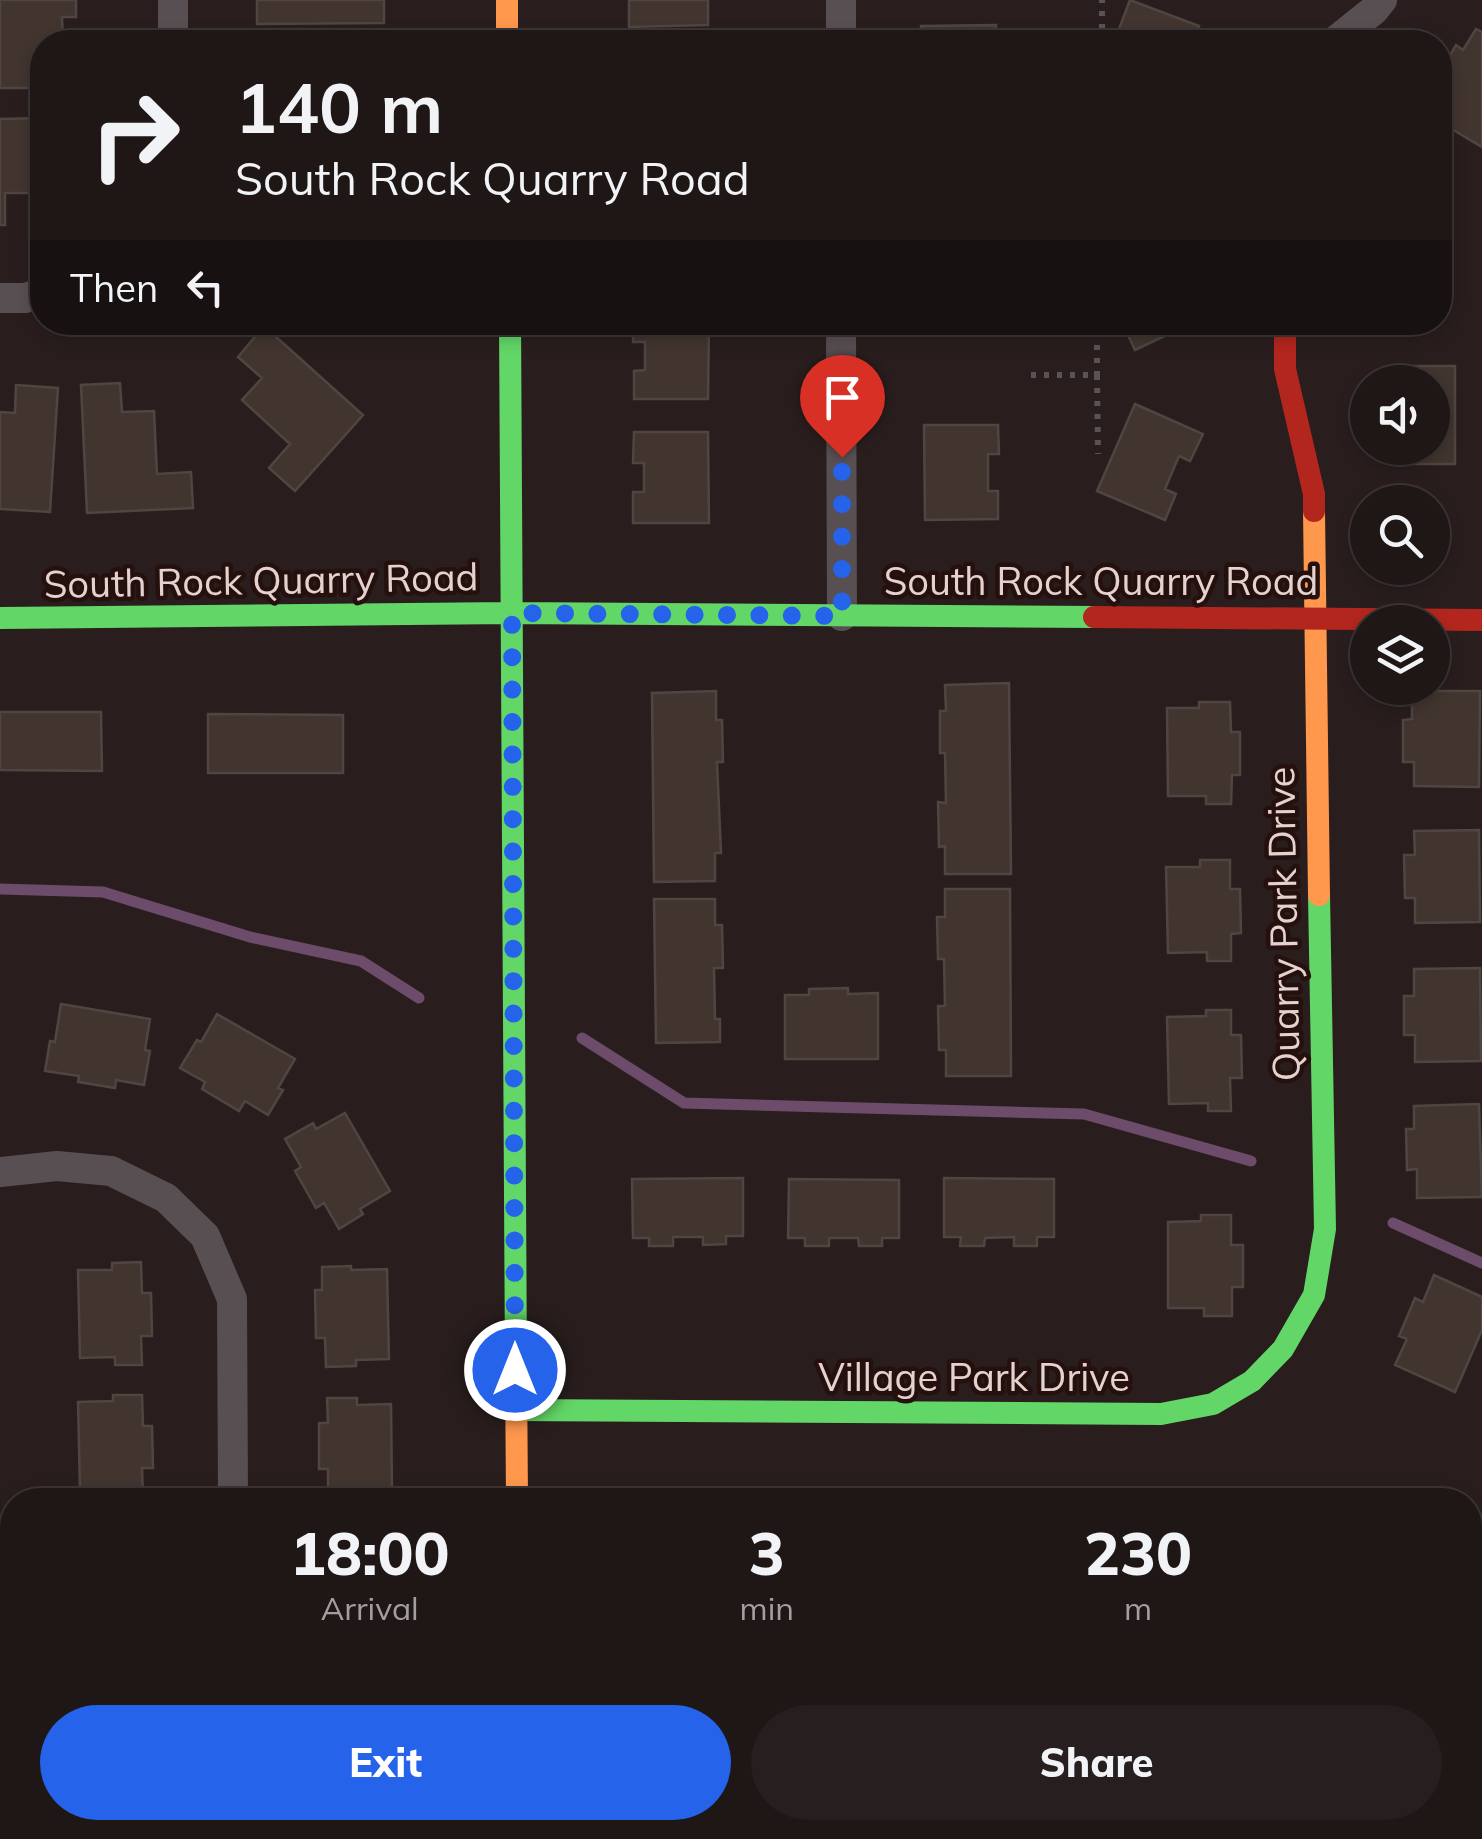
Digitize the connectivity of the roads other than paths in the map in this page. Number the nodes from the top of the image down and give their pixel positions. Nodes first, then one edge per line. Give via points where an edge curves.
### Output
1 (173, 0) edge
2 (507, 0) edge
3 (841, 0) edge
4 (1382, 0) edge
5 (173, 30) edge
6 (507, 30) edge
7 (841, 30) edge
8 (1349, 30) edge
9 (30, 297) edge
10 (0, 298) edge
11 (510, 335) edge
12 (842, 335) edge
13 (1285, 335) edge
14 (512, 613) junction
15 (842, 616) junction
16 (0, 618) edge
17 (1314, 618) junction
18 (1482, 620) edge
19 (0, 1172) edge
20 (1324, 1229) joint
21 (515, 1410) junction
22 (232, 1488) edge
23 (516, 1488) edge

1 - 5 street
2 - 6 street
3 - 7 street
4 - 8 street
9 - 10 street
11 - 14 street
12 - 15 street
13 - 17 street, Quarry Park Drive via 1286,368 1314,494
14 - 15 street, South Rock Quarry Road
14 - 16 street, South Rock Quarry Road
14 - 21 street
15 - 17 street, South Rock Quarry Road
17 - 18 street, South Rock Quarry Road
17 - 20 street, Quarry Park Drive
19 - 22 street via 57,1166 111,1171 166,1198 206,1236 232,1299
20 - 21 street, Village Park Drive via 1314,1295 1283,1349 1252,1380 1213,1404 1161,1414
21 - 23 street

